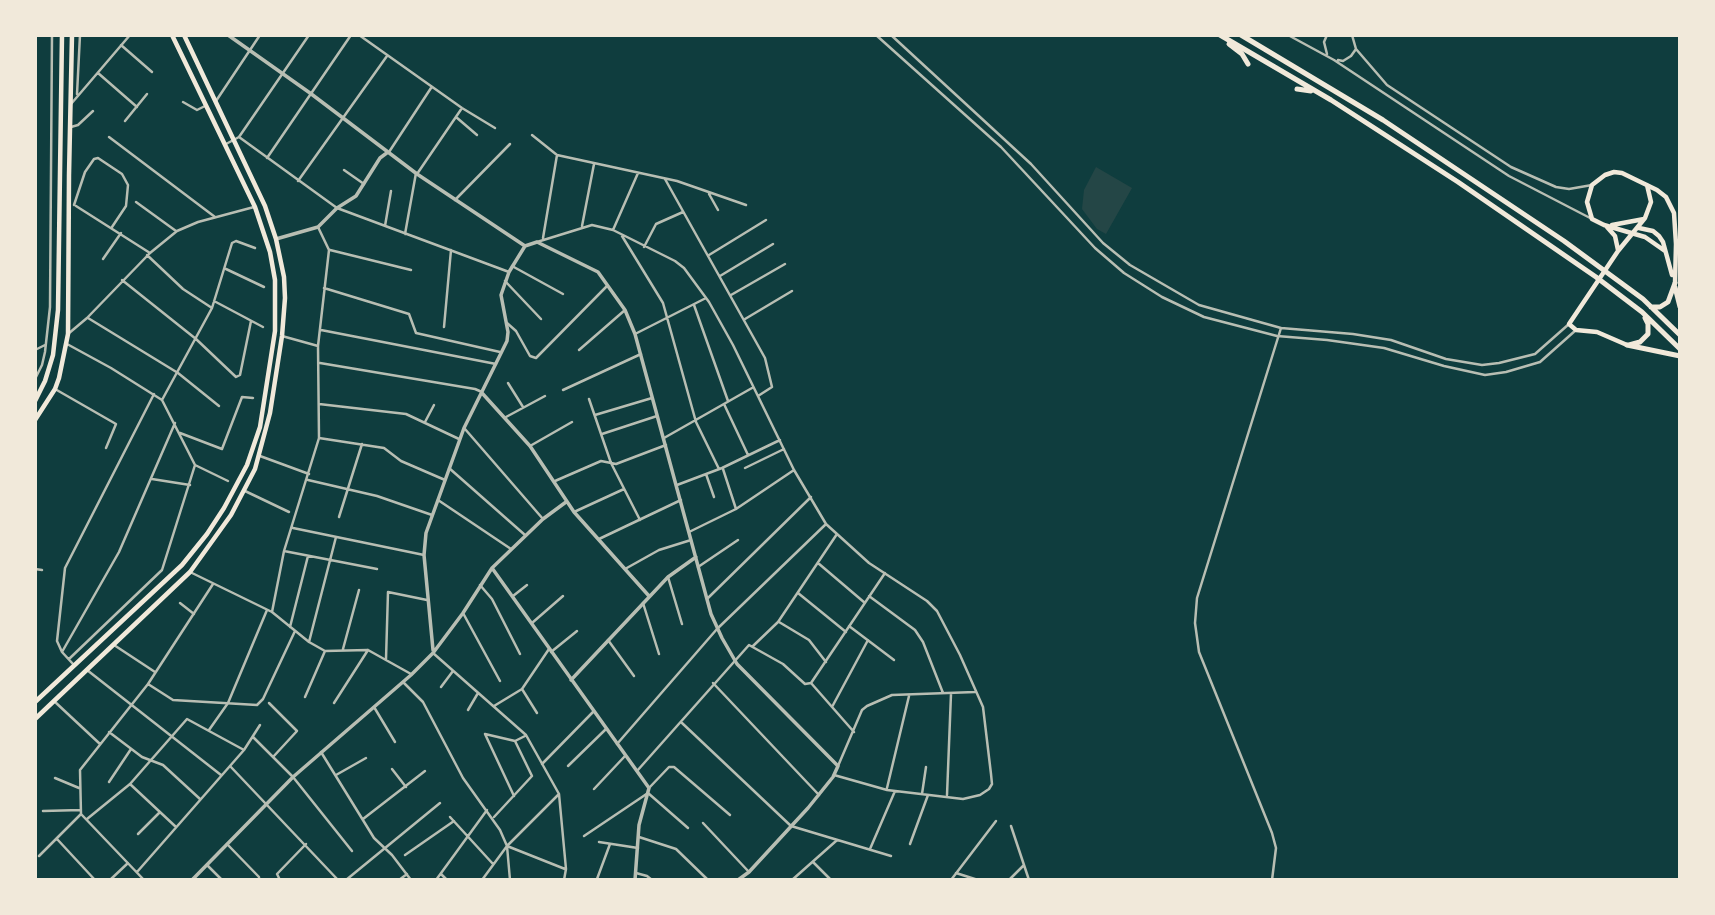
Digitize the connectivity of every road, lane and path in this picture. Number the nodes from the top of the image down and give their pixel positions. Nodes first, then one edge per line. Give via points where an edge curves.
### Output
1 (52, 35) edge
2 (62, 35) edge
3 (72, 35) edge
4 (80, 35) edge
5 (130, 35) edge
6 (172, 35) edge
7 (184, 35) edge
8 (228, 35) edge
9 (260, 35) edge
10 (309, 35) edge
11 (351, 35) edge
12 (359, 35) edge
13 (876, 35) edge
14 (891, 35) edge
15 (1215, 35) edge
16 (1220, 35) edge
17 (1241, 35) edge
18 (1288, 35) edge
19 (1327, 35) edge
20 (1352, 35) edge
21 (121, 45) junction
22 (1356, 49) junction
23 (249, 52) junction
24 (387, 56) junction
25 (1329, 57) junction
26 (1334, 60) junction
27 (1248, 64) dead end
28 (152, 72) dead end
29 (98, 73) junction
30 (281, 74) junction
31 (431, 87) junction
32 (1297, 89) dead end
33 (310, 93) junction
34 (147, 94) dead end
35 (74, 95) junction
36 (1331, 100) junction
37 (216, 101) junction
38 (183, 103) dead end
39 (206, 105) junction
40 (136, 106) junction
41 (462, 108) junction
42 (93, 111) dead end
43 (456, 117) junction
44 (343, 118) junction
45 (125, 121) dead end
46 (71, 127) junction
47 (495, 128) dead end
48 (477, 135) dead end
49 (532, 135) dead end
50 (108, 137) dead end
51 (237, 138) junction
52 (226, 144) junction
53 (510, 144) dead end
54 (389, 152) junction
55 (558, 155) junction
56 (267, 158) junction
57 (594, 164) junction
58 (344, 170) dead end
59 (638, 173) junction
60 (416, 174) junction
61 (665, 179) junction
62 (298, 181) junction
63 (364, 184) junction
64 (1647, 184) junction
65 (1592, 185) junction
66 (391, 191) dead end
67 (708, 193) junction
68 (455, 200) junction
69 (136, 202) dead end
70 (72, 205) junction
71 (746, 205) dead end
72 (255, 206) junction
73 (337, 208) junction
74 (718, 210) dead end
75 (683, 212) junction
76 (215, 217) junction
77 (1645, 218) junction
78 (1592, 219) junction
79 (766, 220) dead end
80 (1604, 225) junction
81 (112, 227) junction
82 (318, 227) junction
83 (385, 227) junction
84 (582, 228) junction
85 (1638, 228) junction
86 (613, 230) junction
87 (177, 231) junction
88 (121, 233) junction
89 (1632, 233) junction
90 (405, 234) junction
91 (622, 236) junction
92 (276, 239) junction
93 (543, 240) junction
94 (537, 242) junction
95 (773, 244) dead end
96 (526, 246) junction
97 (644, 247) junction
98 (255, 248) dead end
99 (329, 250) junction
100 (451, 250) junction
101 (1618, 251) junction
102 (1665, 251) junction
103 (149, 254) junction
104 (708, 255) junction
105 (103, 260) dead end
106 (785, 264) dead end
107 (512, 266) junction
108 (225, 268) junction
109 (411, 270) dead end
110 (1139, 270) junction
111 (509, 272) junction
112 (720, 276) junction
113 (1131, 278) junction
114 (122, 280) junction
115 (505, 281) junction
116 (1675, 283) junction
117 (607, 286) junction
118 (264, 287) dead end
119 (324, 288) junction
120 (792, 291) dead end
121 (563, 294) dead end
122 (731, 295) junction
123 (706, 298) junction
124 (214, 301) junction
125 (694, 305) junction
126 (1650, 307) junction
127 (1680, 307) edge
128 (212, 308) junction
129 (625, 310) junction
130 (1642, 312) junction
131 (87, 318) junction
132 (541, 319) dead end
133 (668, 319) junction
134 (745, 319) junction
135 (251, 321) junction
136 (507, 323) junction
137 (1569, 324) junction
138 (263, 327) dead end
139 (444, 327) dead end
140 (1281, 328) junction
141 (320, 329) junction
142 (1576, 330) junction
143 (68, 334) junction
144 (635, 334) junction
145 (1680, 335) edge
146 (282, 336) junction
147 (1277, 336) junction
148 (196, 339) junction
149 (66, 344) junction
150 (45, 345) junction
151 (1627, 345) junction
152 (318, 346) junction
153 (35, 349) edge
154 (1680, 349) edge
155 (579, 350) dead end
156 (502, 353) junction
157 (641, 354) junction
158 (1680, 356) edge
159 (318, 363) junction
160 (496, 364) junction
161 (178, 373) junction
162 (35, 379) edge
163 (508, 383) dead end
164 (752, 388) junction
165 (55, 389) junction
166 (564, 390) dead end
167 (481, 392) junction
168 (154, 394) junction
169 (545, 396) dead end
170 (757, 397) junction
171 (253, 398) dead end
172 (652, 398) junction
173 (589, 399) dead end
174 (162, 400) junction
175 (35, 401) edge
176 (726, 403) junction
177 (319, 404) junction
178 (433, 405) dead end
179 (219, 406) dead end
180 (523, 407) junction
181 (595, 415) junction
182 (657, 416) junction
183 (506, 417) junction
184 (35, 420) edge
185 (425, 422) junction
186 (572, 422) dead end
187 (696, 422) junction
188 (174, 424) junction
189 (464, 428) junction
190 (180, 433) junction
191 (602, 434) junction
192 (319, 438) junction
193 (664, 438) junction
194 (459, 439) junction
195 (780, 440) junction
196 (362, 444) junction
197 (666, 445) junction
198 (530, 446) junction
199 (106, 448) dead end
200 (784, 449) junction
201 (749, 455) junction
202 (260, 456) junction
203 (611, 463) junction
204 (195, 466) junction
205 (449, 468) junction
206 (746, 468) dead end
207 (721, 469) junction
208 (794, 470) junction
209 (309, 474) junction
210 (706, 474) junction
211 (151, 479) junction
212 (307, 480) junction
213 (444, 480) junction
214 (228, 481) dead end
215 (554, 482) junction
216 (190, 485) junction
217 (677, 485) junction
218 (347, 489) junction
219 (624, 489) junction
220 (244, 490) junction
221 (714, 497) dead end
222 (811, 497) junction
223 (438, 500) junction
224 (681, 500) junction
225 (566, 502) junction
226 (736, 509) junction
227 (289, 512) dead end
228 (574, 512) junction
229 (432, 515) junction
230 (339, 517) dead end
231 (543, 519) junction
232 (640, 520) junction
233 (826, 524) junction
234 (293, 528) junction
235 (689, 532) junction
236 (837, 534) junction
237 (525, 535) junction
238 (336, 537) junction
239 (598, 540) junction
240 (691, 540) junction
241 (738, 540) dead end
242 (511, 549) junction
243 (284, 551) junction
244 (424, 555) junction
245 (308, 556) junction
246 (696, 557) junction
247 (331, 560) junction
248 (818, 563) junction
249 (698, 567) junction
250 (492, 568) junction
251 (35, 569) edge
252 (377, 569) dead end
253 (625, 569) junction
254 (42, 570) dead end
255 (162, 570) junction
256 (190, 572) junction
257 (884, 573) junction
258 (170, 576) junction
259 (668, 578) junction
260 (214, 584) junction
261 (481, 585) junction
262 (527, 585) dead end
263 (359, 590) dead end
264 (798, 593) junction
265 (513, 596) junction
266 (563, 596) dead end
267 (649, 596) junction
268 (869, 596) junction
269 (707, 599) junction
270 (427, 600) junction
271 (180, 603) dead end
272 (643, 603) junction
273 (865, 603) junction
274 (267, 610) junction
275 (272, 612) junction
276 (463, 613) junction
277 (194, 614) junction
278 (778, 622) junction
279 (532, 623) junction
280 (682, 624) dead end
281 (849, 626) junction
282 (290, 627) junction
283 (718, 629) junction
284 (295, 631) junction
285 (577, 631) dead end
286 (846, 632) junction
287 (608, 640) junction
288 (868, 640) junction
289 (309, 642) junction
290 (114, 645) junction
291 (753, 646) junction
292 (343, 649) junction
293 (368, 650) junction
294 (550, 650) junction
295 (325, 651) junction
296 (62, 652) junction
297 (89, 652) junction
298 (433, 653) junction
299 (520, 654) dead end
300 (659, 654) dead end
301 (69, 659) junction
302 (386, 659) junction
303 (97, 660) junction
304 (734, 660) junction
305 (894, 660) dead end
306 (826, 662) junction
307 (74, 664) junction
308 (87, 670) junction
309 (453, 671) junction
310 (155, 672) junction
311 (411, 675) junction
312 (634, 676) dead end
313 (571, 680) junction
314 (500, 681) dead end
315 (403, 682) junction
316 (811, 682) junction
317 (713, 683) junction
318 (148, 684) junction
319 (441, 687) dead end
320 (522, 689) junction
321 (975, 692) junction
322 (478, 693) junction
323 (943, 694) junction
324 (951, 694) junction
325 (909, 696) junction
326 (305, 697) dead end
327 (54, 701) junction
328 (35, 702) edge
329 (228, 703) junction
330 (268, 703) dead end
331 (334, 703) dead end
332 (130, 704) junction
333 (493, 707) junction
334 (832, 707) junction
335 (374, 708) junction
336 (468, 709) dead end
337 (593, 712) junction
338 (537, 713) dead end
339 (35, 719) edge
340 (681, 722) junction
341 (260, 726) dead end
342 (606, 729) junction
343 (209, 730) junction
344 (109, 732) junction
345 (855, 732) junction
346 (526, 735) junction
347 (171, 736) junction
348 (253, 737) junction
349 (515, 741) junction
350 (395, 742) dead end
351 (100, 744) junction
352 (617, 744) junction
353 (131, 749) junction
354 (244, 750) junction
355 (321, 752) junction
356 (625, 756) junction
357 (273, 757) junction
358 (366, 758) dead end
359 (151, 761) junction
360 (542, 764) junction
361 (838, 765) junction
362 (230, 766) junction
363 (568, 766) dead end
364 (926, 767) dead end
365 (392, 769) dead end
366 (425, 771) dead end
367 (636, 771) junction
368 (221, 775) junction
369 (336, 775) junction
370 (834, 775) junction
371 (293, 777) junction
372 (55, 778) dead end
373 (109, 782) dead end
374 (130, 784) junction
375 (406, 787) junction
376 (79, 788) junction
377 (594, 789) dead end
378 (887, 790) junction
379 (648, 791) junction
380 (895, 791) junction
381 (559, 794) junction
382 (922, 794) junction
383 (819, 795) junction
384 (928, 795) junction
385 (514, 796) junction
386 (947, 797) junction
387 (200, 799) junction
388 (267, 803) junction
389 (440, 803) dead end
390 (487, 810) junction
391 (43, 811) dead end
392 (81, 812) junction
393 (160, 813) junction
394 (730, 815) dead end
395 (450, 817) dead end
396 (493, 818) junction
397 (87, 819) junction
398 (363, 819) junction
399 (454, 821) junction
400 (996, 821) dead end
401 (703, 823) dead end
402 (791, 826) junction
403 (1011, 826) dead end
404 (176, 827) junction
405 (688, 828) dead end
406 (138, 834) dead end
407 (584, 836) dead end
408 (468, 837) junction
409 (639, 837) junction
410 (57, 838) junction
411 (836, 841) junction
412 (599, 842) dead end
413 (226, 843) junction
414 (306, 844) junction
415 (610, 844) junction
416 (910, 844) dead end
417 (506, 846) junction
418 (384, 848) junction
419 (638, 848) junction
420 (870, 850) junction
421 (352, 851) dead end
422 (405, 855) dead end
423 (39, 856) dead end
424 (891, 856) dead end
425 (813, 862) junction
426 (128, 863) junction
427 (493, 864) junction
428 (1024, 864) junction
429 (207, 865) junction
430 (566, 869) junction
431 (137, 872) junction
432 (748, 872) junction
433 (636, 873) junction
434 (957, 873) junction
435 (407, 874) junction
436 (441, 874) junction
437 (597, 878) edge
438 (95, 880) edge
439 (110, 880) edge
440 (144, 880) edge
441 (192, 880) edge
442 (222, 880) edge
443 (259, 880) edge
444 (280, 880) edge
445 (338, 880) edge
446 (346, 880) edge
447 (399, 880) edge
448 (411, 880) edge
449 (436, 880) edge
450 (447, 880) edge
451 (482, 880) edge
452 (510, 880) edge
453 (564, 880) edge
454 (635, 880) edge
455 (652, 880) edge
456 (708, 880) edge
457 (738, 880) edge
458 (793, 880) edge
459 (831, 880) edge
460 (951, 880) edge
461 (978, 880) edge
462 (1009, 880) edge
463 (1028, 880) edge
464 (1272, 880) edge

1 - 150 street via 50,307
2 - 175 main road via 58,310 53,355
3 - 35 main road
4 - 35 street
5 - 21 street
6 - 39 main road
7 - 37 main road
8 - 23 street
9 - 23 street
10 - 30 street
11 - 33 street
12 - 24 street
13 - 113 street via 1001,147 1095,248
14 - 110 street via 1031,164 1103,243
15 - 27 highway via 1234,47
16 - 36 highway
17 - 126 highway via 1464,173 1605,269
18 - 25 street
19 - 25 street via 1324,50
20 - 22 street
21 - 28 street
21 - 29 street
22 - 26 street via 1343,61
22 - 65 street via 1387,85 1511,167 1556,187
23 - 30 street
23 - 37 street
24 - 31 street
24 - 44 street
25 - 26 street
26 - 78 street via 1509,176
29 - 35 street
29 - 40 street
30 - 33 street
30 - 51 street
31 - 41 street
31 - 54 street
32 - 36 highway
33 - 44 street
33 - 56 street
34 - 40 street
35 - 46 main road
36 - 130 highway via 1458,182
37 - 51 main road
38 - 39 street via 197,110
39 - 52 main road
40 - 45 street
41 - 43 street
41 - 47 street
42 - 46 street
43 - 48 street
43 - 60 street
44 - 54 street
44 - 62 street
46 - 70 main road
49 - 55 street
50 - 76 street
51 - 52 street
51 - 56 street
51 - 92 main road
52 - 72 main road
53 - 68 street
54 - 60 street
54 - 63 street
55 - 57 street
55 - 93 street
56 - 62 street
57 - 59 street
57 - 84 street
58 - 63 street
59 - 61 street
59 - 86 street
60 - 68 street
60 - 90 street
61 - 67 street
61 - 75 street
62 - 73 street
63 - 73 street
64 - 65 main road via 1614,172
64 - 77 main road via 1651,202
64 - 116 main road via 1666,197 1674,213
65 - 78 main road via 1587,201
66 - 83 street
67 - 71 street
67 - 74 street
68 - 96 street
69 - 87 street
70 - 81 street
70 - 81 street via 85,172 98,158 122,174 128,185 126,206
70 - 143 main road
72 - 76 street
72 - 258 main road via 270,252 275,292 275,331 260,427 247,465 224,508
73 - 82 street
73 - 83 street
75 - 97 street via 656,225
75 - 104 street
76 - 87 street
77 - 80 main road
77 - 85 main road
78 - 80 main road
79 - 104 street
80 - 89 main road
80 - 101 main road via 1615,236
81 - 88 street
82 - 92 street
82 - 99 street
83 - 90 street
84 - 86 street via 592,225
84 - 93 street
85 - 89 main road
85 - 102 main road via 1659,236
86 - 91 street
87 - 103 street
88 - 103 street
88 - 105 street
89 - 101 main road
89 - 102 main road via 1653,240
90 - 100 street
91 - 97 street
91 - 133 street
92 - 146 main road via 284,287
93 - 94 street
94 - 96 street
94 - 117 street via 587,265
95 - 112 street
96 - 107 street
97 - 123 street via 684,268
98 - 108 street via 233,241
99 - 109 street
99 - 119 street
100 - 111 street
100 - 139 street
101 - 137 main road
102 - 116 main road
103 - 114 street
103 - 128 street via 183,289
104 - 112 street
106 - 122 street
107 - 111 street
107 - 121 street
108 - 118 street
108 - 124 street
110 - 113 street
110 - 140 street via 1199,304
111 - 115 street
112 - 122 street
113 - 147 street via 1204,317
114 - 131 street
114 - 148 street
115 - 132 street
115 - 136 street via 501,295
116 - 126 highway via 1668,302
116 - 127 highway
117 - 129 street
117 - 136 street via 536,358
119 - 141 street
119 - 156 street via 409,314 416,333
120 - 134 street
122 - 134 street
123 - 125 street
123 - 164 street
124 - 128 street
124 - 135 street
125 - 133 street
125 - 176 street
126 - 145 highway
128 - 148 street
129 - 144 street
129 - 155 street
130 - 151 highway via 1648,334
130 - 154 highway
131 - 143 street
131 - 161 street
133 - 144 street
133 - 187 street
134 - 170 street via 765,358 772,387
135 - 138 street
135 - 148 street via 239,377
136 - 156 street via 508,341
137 - 140 street via 1535,354 1482,365 1391,340
137 - 142 main road
140 - 147 street
141 - 152 street
141 - 160 street
142 - 147 street via 1540,362 1495,375 1475,374 1373,346
142 - 151 main road via 1597,331
143 - 149 main road
144 - 157 street
146 - 152 street
146 - 202 main road
147 - 464 street via 1197,598 1195,622 1199,652 1272,833 1276,848
148 - 161 street
149 - 165 main road
149 - 168 street
150 - 153 street
150 - 162 street
151 - 158 highway
152 - 159 street
156 - 160 street
157 - 166 street
157 - 172 street
159 - 167 street
159 - 177 street
160 - 167 street
161 - 174 street
161 - 179 street
163 - 180 street
164 - 170 street
164 - 176 street
165 - 184 main road
165 - 199 street via 116,424
167 - 183 street
167 - 189 street
168 - 174 street
168 - 296 street via 65,568 58,642
169 - 180 street
170 - 195 street
171 - 190 street via 242,397 222,449
172 - 181 street
172 - 182 street
173 - 181 street
174 - 188 street
176 - 187 street
176 - 201 street
177 - 185 street via 405,414
177 - 192 street
178 - 185 street
180 - 183 street
181 - 191 street
182 - 191 street
182 - 193 street
183 - 198 street
185 - 194 street
186 - 198 street
187 - 193 street
187 - 207 street
188 - 190 street
188 - 211 street
189 - 194 street
189 - 231 street
190 - 204 street
191 - 203 street
192 - 196 street
192 - 209 street
193 - 197 street
194 - 205 street
195 - 200 street
195 - 201 street
196 - 213 street via 384,448
196 - 218 street
197 - 203 street
197 - 217 street
198 - 215 street
200 - 206 street
200 - 208 street
201 - 207 street
202 - 209 street
202 - 220 main road
203 - 215 street via 601,461
203 - 219 street
204 - 214 street
204 - 216 street
205 - 213 street
205 - 237 street
207 - 210 street
207 - 226 street
208 - 222 street
208 - 226 street
209 - 212 street
210 - 217 street
210 - 221 street
211 - 216 street
211 - 296 street via 119,552
212 - 218 street
212 - 234 street
213 - 223 street
215 - 225 street
216 - 255 street
217 - 224 street
218 - 229 street
218 - 230 street
219 - 228 street
219 - 232 street
220 - 227 street
220 - 256 main road
222 - 233 street
222 - 269 street
223 - 229 street
223 - 242 street
224 - 232 street
224 - 235 street
225 - 228 street
225 - 231 street
226 - 235 street
228 - 239 street
229 - 244 street
231 - 237 street
232 - 239 street
233 - 236 street
233 - 283 street
234 - 238 street
234 - 243 street
235 - 240 street
236 - 248 street
236 - 257 street
237 - 242 street
238 - 244 street
238 - 247 street
239 - 253 street
240 - 246 street
240 - 253 street via 659,550
241 - 249 street
242 - 250 street
243 - 245 street
243 - 275 street
244 - 270 street
245 - 247 street
245 - 282 street
246 - 249 street
246 - 259 street
247 - 252 street
247 - 289 street
248 - 264 street
248 - 273 street
249 - 269 street
250 - 261 street
250 - 265 street
251 - 254 street
253 - 267 street
255 - 258 street
255 - 301 street
256 - 260 street
256 - 290 main road
257 - 268 street
257 - 321 street via 937,611
258 - 297 main road
259 - 267 street
259 - 280 street
260 - 274 street
260 - 277 street
261 - 276 street
261 - 299 street
262 - 265 street
263 - 292 street
264 - 278 street
264 - 286 street
265 - 279 street
266 - 279 street
267 - 272 street
268 - 273 street
268 - 323 street via 915,630
269 - 283 street
270 - 298 street
270 - 302 street via 388,592
271 - 277 street
272 - 287 street
272 - 300 street
273 - 281 street
274 - 275 street
274 - 329 street
275 - 282 street
276 - 298 street
276 - 314 street
277 - 310 street
278 - 291 street
278 - 306 street via 809,640
279 - 294 street
281 - 286 street
281 - 288 street
282 - 284 street
283 - 304 street
283 - 352 street
284 - 289 street
284 - 329 street via 260,703
285 - 294 street
286 - 306 street
287 - 312 street
287 - 313 street
288 - 305 street
288 - 334 street
289 - 295 street
290 - 303 main road
290 - 310 street
291 - 304 street
291 - 316 street via 805,684
292 - 293 street
292 - 295 street
293 - 302 street
293 - 331 street
294 - 313 street
294 - 320 street
295 - 326 street
296 - 301 street
297 - 303 main road
297 - 307 main road
298 - 309 street
298 - 311 street
301 - 307 street
302 - 311 street
303 - 308 main road
304 - 317 street
304 - 361 street
306 - 316 street
307 - 328 main road
308 - 327 main road
308 - 332 street
309 - 319 street
309 - 322 street
310 - 318 street
311 - 315 street
313 - 337 street
315 - 335 street
315 - 390 street via 423,702 463,778
316 - 334 street
317 - 340 street
317 - 383 street
318 - 329 street via 173,700
318 - 332 street
320 - 333 street
320 - 338 street
321 - 324 street
321 - 386 street via 985,716 992,784 980,795
322 - 333 street
322 - 336 street
323 - 324 street
323 - 325 street
324 - 386 street
325 - 345 street via 892,695 864,708
325 - 378 street
327 - 339 main road
327 - 351 street
329 - 343 street
330 - 357 street via 297,731
332 - 344 street
332 - 347 street
333 - 346 street
334 - 345 street
335 - 350 street
335 - 355 street
337 - 342 street
337 - 360 street
340 - 367 street
340 - 402 street
341 - 348 street
342 - 352 street
342 - 363 street
343 - 347 street via 187,719
343 - 354 street
344 - 351 street
344 - 353 street
345 - 361 street
346 - 349 street
346 - 360 street
347 - 359 street
347 - 368 street
348 - 354 street
348 - 357 street
349 - 385 street via 531,776
349 - 385 street via 485,734
351 - 376 street via 80,770
352 - 356 street
353 - 359 street
353 - 373 street
354 - 362 street
355 - 369 street
355 - 371 street
356 - 367 street
356 - 377 street
357 - 371 street
358 - 369 street
359 - 374 street
359 - 387 street via 163,765
360 - 381 street
361 - 370 street
362 - 368 street
362 - 388 street
364 - 382 street
365 - 375 street
366 - 375 street
367 - 379 street
368 - 387 street
369 - 398 street
370 - 378 street
370 - 383 street
371 - 388 street
371 - 421 street
372 - 376 street
374 - 393 street
374 - 397 street
375 - 398 street
376 - 392 street
378 - 380 street
379 - 394 street via 674,767
379 - 405 street
379 - 407 street
379 - 409 street
380 - 382 street
380 - 420 street
381 - 417 street
381 - 430 street
382 - 384 street
383 - 402 street
384 - 386 street
384 - 416 street
385 - 396 street
387 - 404 street
388 - 413 street
388 - 414 street
389 - 418 street
390 - 396 street
390 - 408 street
391 - 392 street
392 - 397 street
392 - 410 street
393 - 404 street
393 - 406 street
395 - 399 street
396 - 417 street
397 - 426 street
398 - 418 street
399 - 408 street
399 - 422 street
400 - 434 street
401 - 432 street
402 - 411 street
402 - 432 street
403 - 428 street
404 - 431 street
408 - 427 street
408 - 436 street
409 - 419 street
409 - 456 street via 676,849
410 - 423 street
410 - 438 street
411 - 420 street
411 - 425 street
412 - 415 street
413 - 429 street
413 - 443 street
414 - 444 street via 277,874
414 - 445 street
415 - 419 street
415 - 437 street
417 - 427 street
417 - 430 street
417 - 452 street
418 - 435 street
418 - 446 street
419 - 433 street
420 - 424 street
425 - 458 street
425 - 459 street
426 - 431 street
426 - 439 street
427 - 451 street
428 - 462 street
428 - 463 street
429 - 441 street
429 - 442 street
430 - 453 street
431 - 440 street
432 - 457 street
433 - 454 street
433 - 455 street
434 - 460 street
434 - 461 street
435 - 447 street
435 - 448 street
436 - 449 street
436 - 450 street

